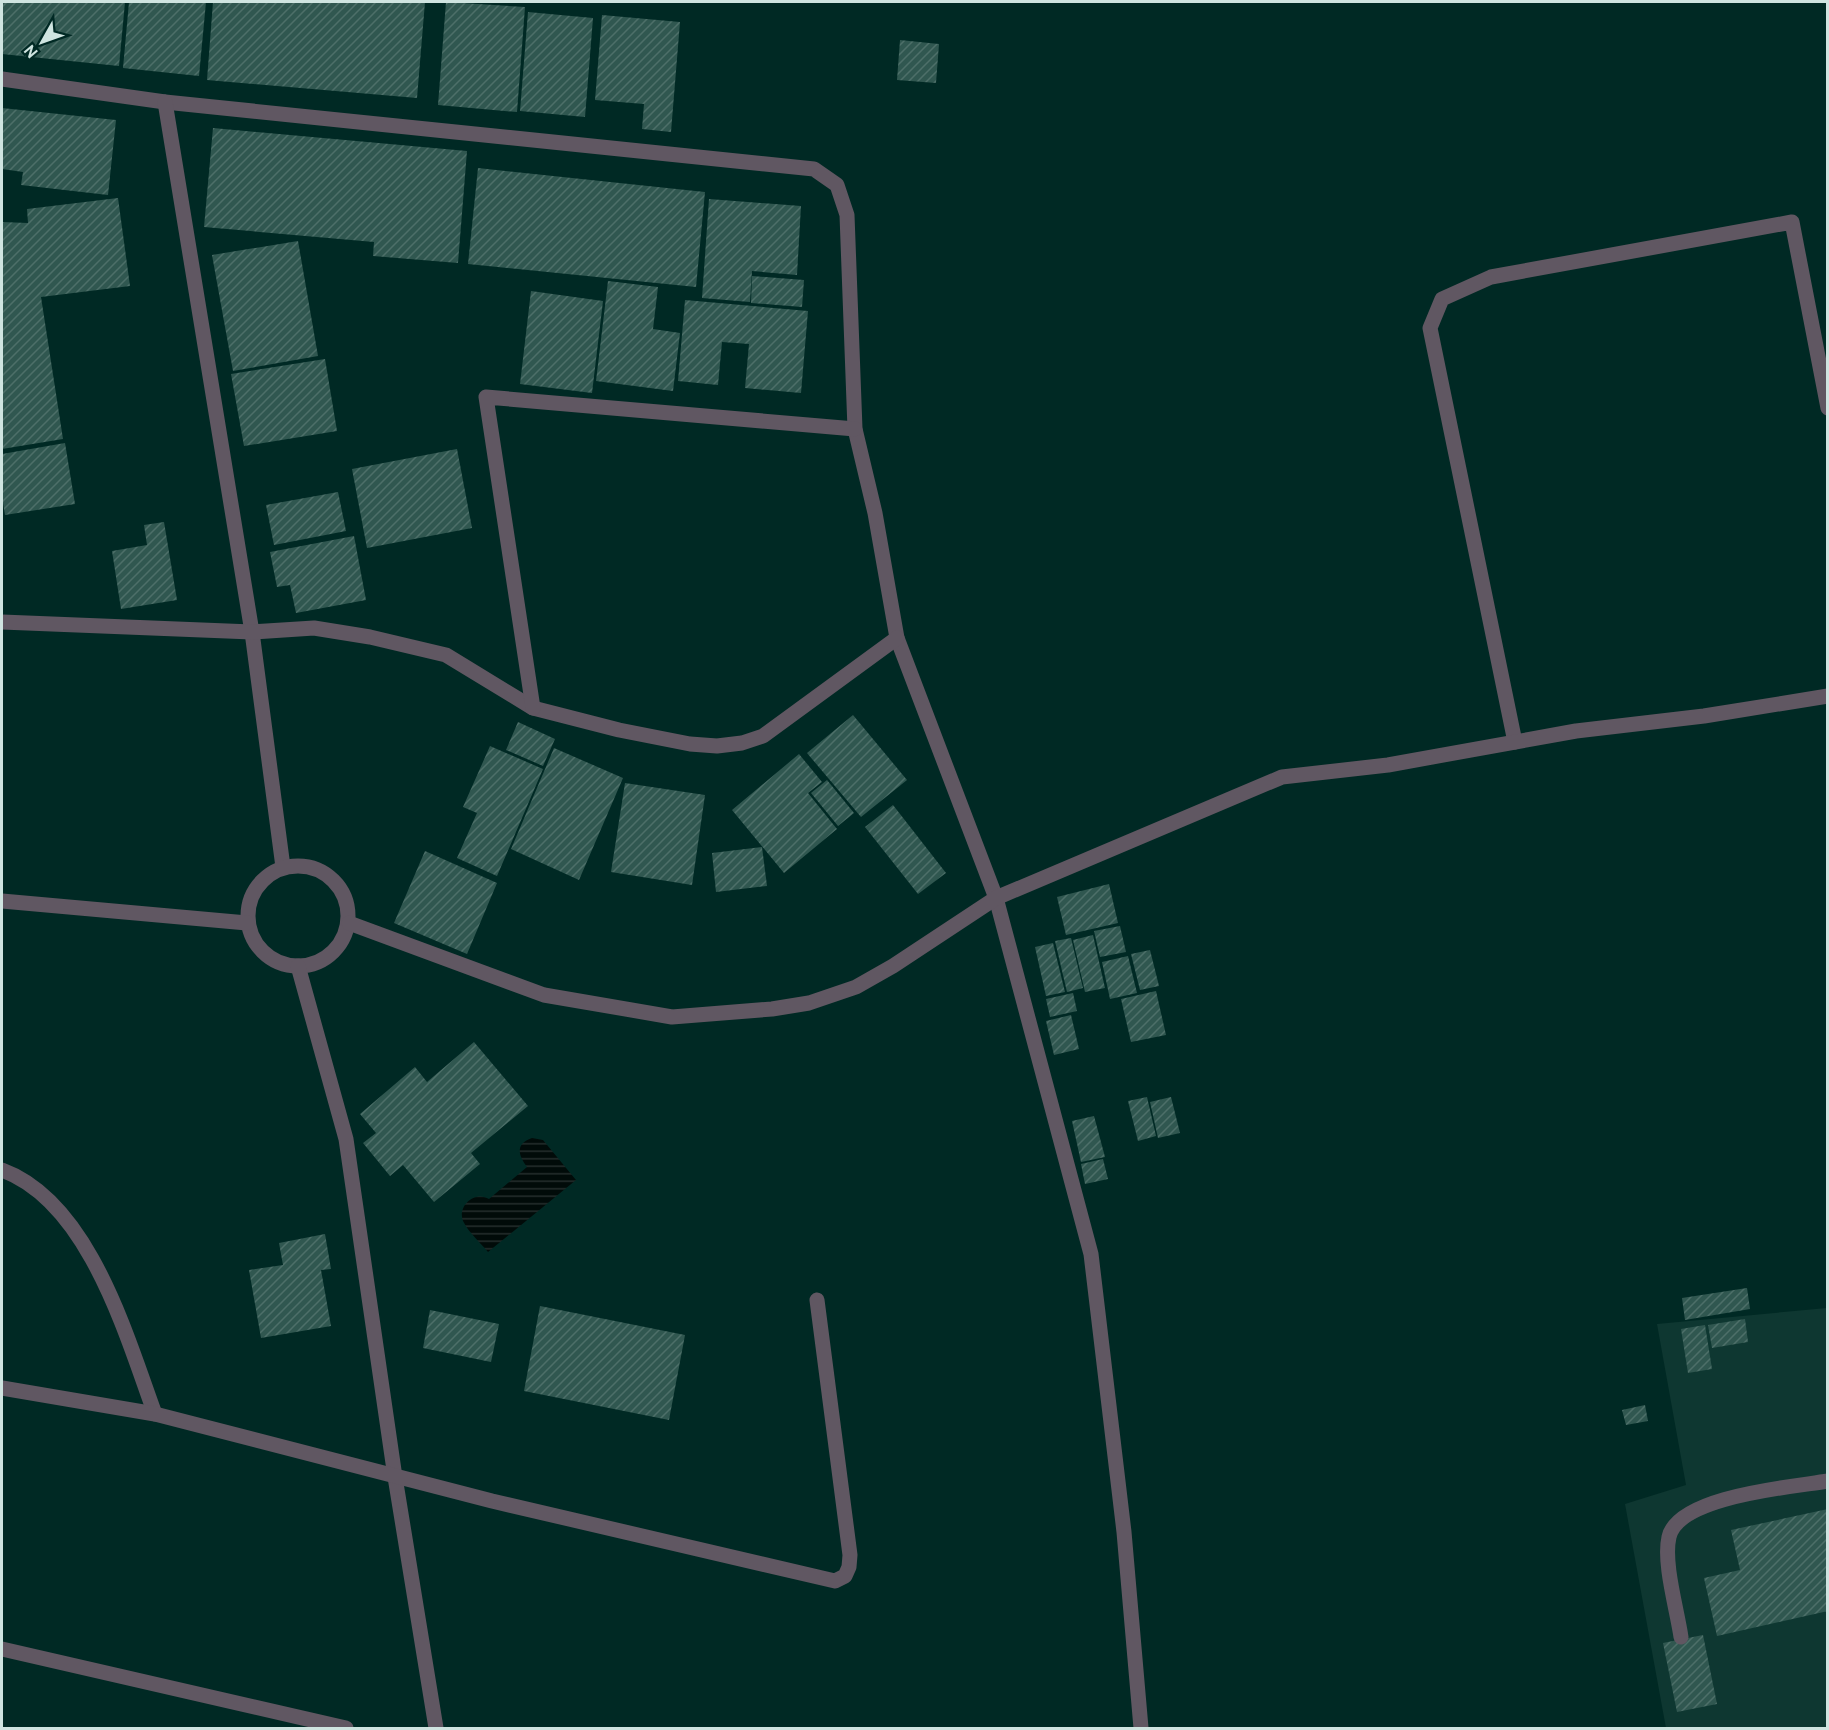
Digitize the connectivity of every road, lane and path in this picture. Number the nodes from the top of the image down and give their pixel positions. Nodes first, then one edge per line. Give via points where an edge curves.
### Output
1 (2, 79) edge
2 (165, 102) junction
3 (1827, 408) edge
4 (855, 429) junction
5 (2, 622) edge
6 (252, 632) junction
7 (897, 638) junction
8 (1827, 696) edge
9 (532, 708) junction
10 (1515, 742) junction
11 (283, 867) junction
12 (996, 898) junction
13 (2, 901) edge
14 (247, 923) junction
15 (349, 923) junction
16 (298, 966) junction
17 (2, 1170) edge
18 (817, 1300) dead end
19 (2, 1388) edge
20 (155, 1414) junction
21 (395, 1477) junction
22 (1827, 1481) edge
23 (1681, 1637) dead end
24 (2, 1649) edge
25 (346, 1728) edge
26 (436, 1728) edge
27 (1142, 1728) edge

1 - 2 street
2 - 4 street via 814,168 837,185 847,214
2 - 6 street
3 - 10 street via 1792,222 1491,277 1442,299 1430,328
4 - 7 street via 875,513
4 - 9 street via 486,397
5 - 6 street
6 - 9 street via 314,628 447,655
6 - 11 street
7 - 9 street via 763,736 742,743 690,744
7 - 12 street
8 - 10 street
10 - 12 street via 1388,765 1281,777
11 - 14 street via 270,873 251,895
11 - 15 street via 316,868 331,877 342,890
12 - 15 street via 856,987 809,1003 672,1017 544,995
12 - 27 street via 1090,1254 1124,1532
13 - 14 street
14 - 16 street via 260,949 284,964
15 - 16 street via 344,937 326,958
16 - 21 street via 346,1139
17 - 20 street via 33,1186 53,1206 97,1267
18 - 21 street via 850,1555 845,1576 835,1581
19 - 20 street
20 - 21 street
21 - 26 street
22 - 23 street via 1720,1500 1676,1522 1669,1535 1668,1557
24 - 25 street

